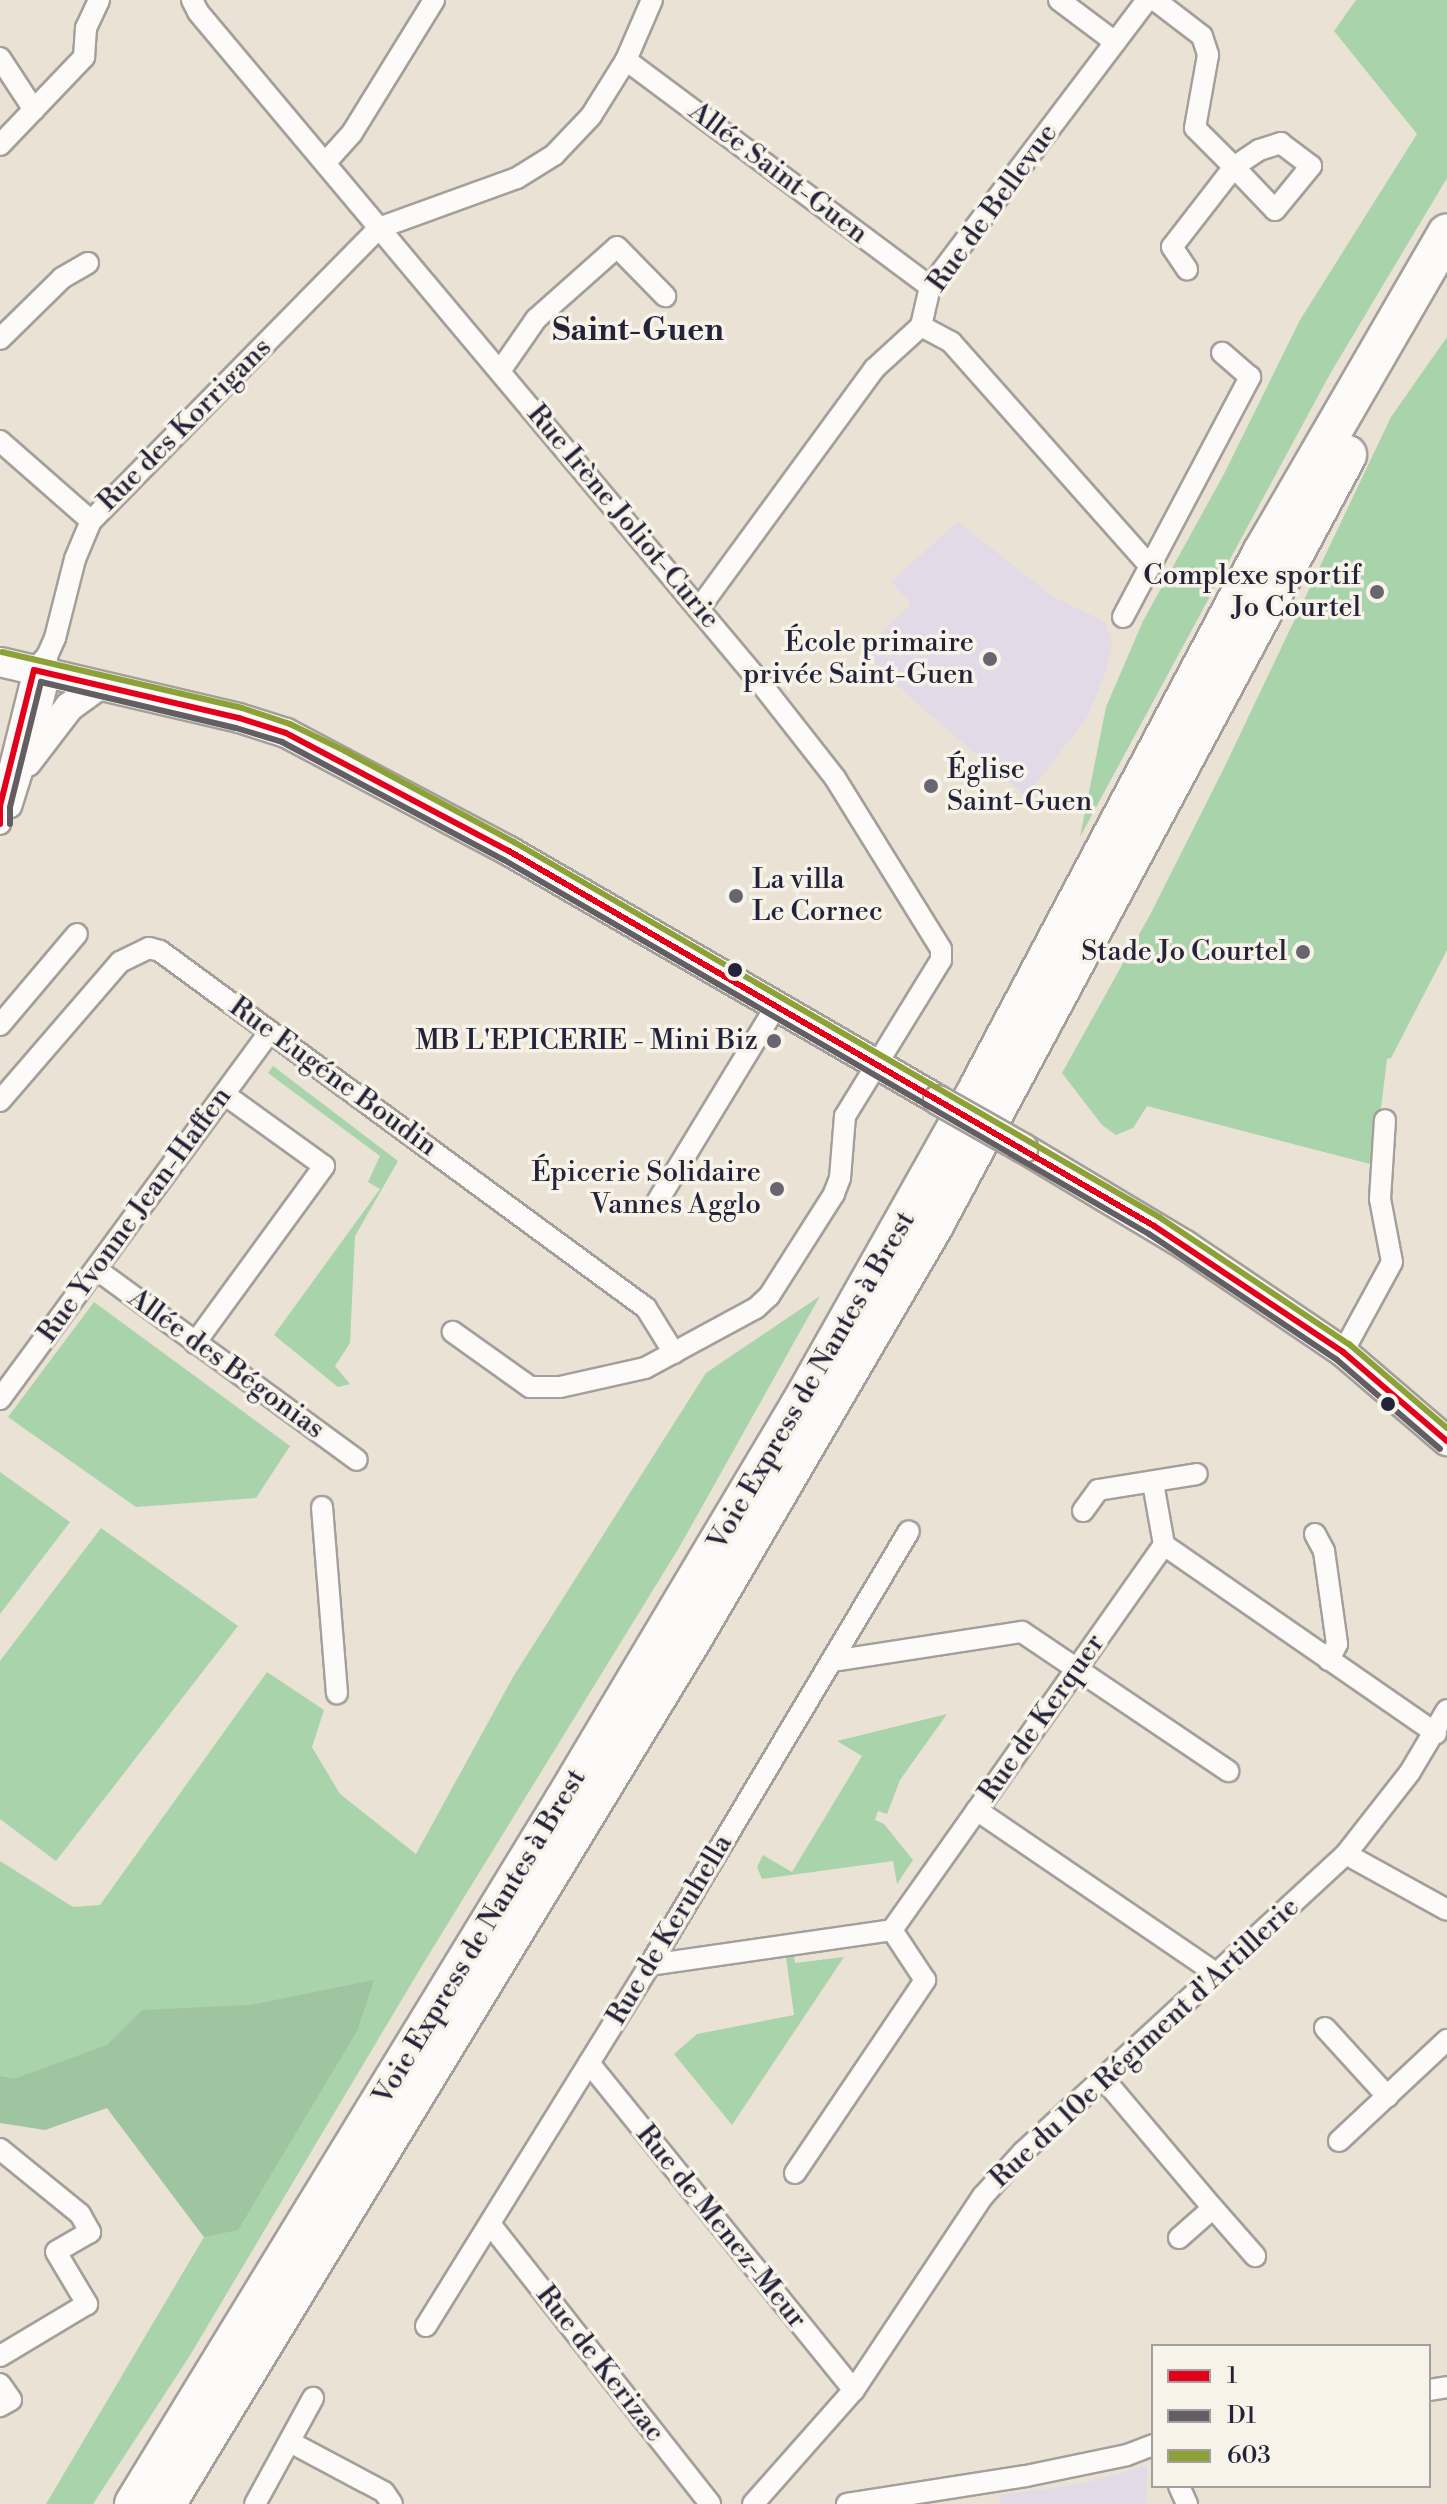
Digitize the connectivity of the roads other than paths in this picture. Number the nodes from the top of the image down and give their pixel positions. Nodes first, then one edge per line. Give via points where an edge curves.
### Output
1 (99, 0) edge
2 (192, 0) edge
3 (434, 0) edge
4 (652, 0) edge
5 (1059, 0) edge
6 (1147, 0) edge
7 (1155, 0) edge
8 (1115, 42) junction
9 (0, 58) edge
10 (626, 60) junction
11 (34, 110) junction
12 (0, 145) edge
13 (326, 162) junction
14 (379, 228) junction
15 (1447, 233) edge
16 (88, 263) dead end
17 (1187, 269) dead end
18 (1447, 284) edge
19 (930, 287) junction
20 (665, 296) dead end
21 (921, 326) junction
22 (0, 339) edge
23 (1222, 353) dead end
24 (500, 371) junction
25 (0, 441) edge
26 (91, 521) junction
27 (1149, 565) junction
28 (700, 607) junction
29 (1123, 617) dead end
30 (0, 662) edge
31 (43, 667) junction
32 (98, 686) junction
33 (27, 762) junction
34 (77, 934) dead end
35 (776, 1006) junction
36 (0, 1025) edge
37 (270, 1031) junction
38 (874, 1064) junction
39 (224, 1094) junction
40 (0, 1101) edge
41 (1385, 1120) dead end
42 (657, 1202) dead end
43 (96, 1269) junction
44 (453, 1332) dead end
45 (195, 1343) junction
46 (1343, 1352) junction
47 (674, 1353) junction
48 (0, 1399) edge
49 (1447, 1441) edge
50 (357, 1460) dead end
51 (1197, 1474) dead end
52 (1153, 1483) junction
53 (322, 1507) dead end
54 (1083, 1511) dead end
55 (909, 1531) dead end
56 (1315, 1534) dead end
57 (1164, 1545) junction
58 (1329, 1660) junction
59 (832, 1661) junction
60 (1077, 1669) junction
61 (337, 1693) dead end
62 (1447, 1710) edge
63 (1436, 1733) junction
64 (1228, 1771) dead end
65 (977, 1810) junction
66 (1346, 1854) junction
67 (1447, 1910) edge
68 (892, 1930) junction
69 (650, 1965) junction
70 (1217, 1974) junction
71 (1325, 2028) dead end
72 (1446, 2045) edge
73 (589, 2063) junction
74 (1103, 2078) junction
75 (1388, 2097) junction
76 (1339, 2141) dead end
77 (0, 2149) edge
78 (795, 2173) dead end
79 (1213, 2208) junction
80 (490, 2224) junction
81 (1179, 2238) dead end
82 (1255, 2256) dead end
83 (426, 2326) dead end
84 (0, 2356) edge
85 (0, 2384) edge
86 (854, 2390) junction
87 (313, 2398) dead end
88 (0, 2406) edge
89 (290, 2442) junction
90 (1151, 2445) edge
91 (762, 2502) edge
92 (134, 2504) edge
93 (166, 2504) edge
94 (255, 2504) edge
95 (392, 2504) edge
96 (710, 2504) edge
97 (847, 2504) edge

1 - 11 street via 86,28 84,57
2 - 13 street, Rue Irène Joliot-Curie
3 - 13 street via 352,133
4 - 10 street
5 - 8 street
6 - 8 street, Rue de Bellevue
7 - 17 street via 1202,36 1208,55 1195,128 1234,167 1172,247
8 - 19 street, Rue de Bellevue
9 - 11 street
10 - 14 street via 591,116 554,155 517,178
10 - 19 street, Allée Saint-Guen
11 - 12 street
13 - 14 street, Rue Irène Joliot-Curie
14 - 24 street, Rue Irène Joliot-Curie
14 - 26 street, Rue des Korrigans
15 - 92 highway, Voie Express de Nantes à Brest via 1276,527 980,1085 800,1405
16 - 22 street via 62,278
18 - 93 highway, Voie Express de Nantes à Brest via 1293,552 919,1251 637,1731
19 - 21 street, Rue de Bellevue
20 - 24 street via 617,247 536,319
21 - 27 street via 951,342
21 - 28 street, Rue de Bellevue via 874,369
23 - 27 street via 1250,377
24 - 28 street, Rue Irène Joliot-Curie
25 - 26 street
26 - 31 street, Rue des Korrigans
27 - 29 street
28 - 38 street, Rue Irène Joliot-Curie via 835,778 941,949 941,960
30 - 31 street
31 - 32 street
31 - 33 street
31 - 33 street via 0,806 0,824
32 - 33 street via 54,722
32 - 35 street via 286,733 509,851
34 - 36 street
35 - 38 street
35 - 42 street
37 - 39 street, Rue Yvonne Jean-Haffen
37 - 40 street, Rue Eugéne Boudin via 149,948 120,962
37 - 47 street, Rue Eugéne Boudin via 646,1308
38 - 46 street, bridge via 1154,1226
38 - 47 street via 845,1116 834,1194 769,1296
39 - 43 street, Rue Yvonne Jean-Haffen
39 - 45 street via 324,1166
41 - 46 street via 1380,1199 1392,1262
43 - 45 street, Allée des Bégonias
43 - 48 street, Rue Yvonne Jean-Haffen
44 - 47 street via 530,1387 616,1376
45 - 50 street, Allée des Bégonias
46 - 49 street
51 - 52 street
52 - 54 street via 1098,1490
52 - 57 street
53 - 61 street
55 - 59 street, Rue de Keruhella
56 - 58 street via 1324,1551 1337,1644
57 - 58 street
57 - 60 street, Rue de Kerquer
58 - 63 street
59 - 60 street via 1022,1632
59 - 69 street, Rue de Keruhella
60 - 64 street
60 - 65 street, Rue de Kerquer
62 - 63 street, Rue du 10e Régiment d'Artillerie
63 - 66 street, Rue du 10e Régiment d'Artillerie
65 - 68 street
65 - 70 street, Rue de Kerquer
66 - 67 street
66 - 70 street, Rue du 10e Régiment d'Artillerie
68 - 69 street
68 - 78 street via 925,1980
69 - 73 street, Rue de Keruhella
70 - 74 street, Rue du 10e Régiment d'Artillerie
71 - 75 street
72 - 75 street
73 - 80 street, Rue de Keruhella
73 - 86 street, Rue de Menez-Meur
74 - 79 street
74 - 86 street, Rue du 10e Régiment d'Artillerie via 983,2196
75 - 76 street
77 - 84 street via 80,2214 90,2232 56,2252 87,2304
79 - 81 street
79 - 82 street
80 - 83 street, Rue de Keruhella
80 - 96 street, Rue de Kerizac
85 - 88 street via 11,2400
86 - 91 street, Rue du 10e Régiment d'Artillerie
87 - 89 street
89 - 94 street
89 - 95 street via 384,2492
90 - 97 street via 1026,2476

